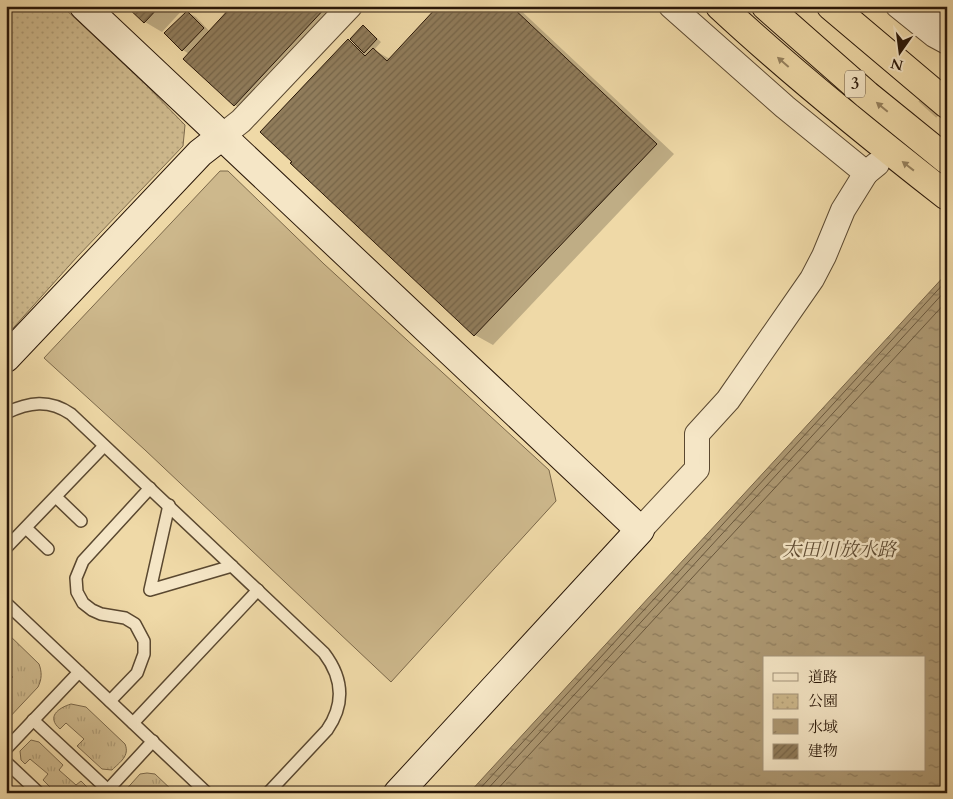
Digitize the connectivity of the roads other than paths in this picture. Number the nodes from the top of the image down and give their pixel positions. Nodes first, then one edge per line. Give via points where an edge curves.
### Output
1 (84, 6) edge
2 (350, 6) edge
3 (671, 6) edge
4 (720, 6) edge
5 (766, 6) edge
6 (831, 6) edge
7 (898, 6) edge
8 (947, 20) edge
9 (947, 42) edge
10 (947, 104) edge
11 (222, 136) junction
12 (947, 160) edge
13 (947, 196) edge
14 (6, 358) edge
15 (6, 413) edge
16 (104, 446) junction
17 (150, 488) junction
18 (56, 496) junction
19 (169, 505) junction
20 (81, 521) dead end
21 (26, 528) junction
22 (640, 530) junction
23 (6, 548) edge
24 (48, 549) dead end
25 (232, 566) junction
26 (258, 590) junction
27 (6, 603) edge
28 (79, 672) junction
29 (110, 701) junction
30 (33, 720) junction
31 (133, 723) junction
32 (9, 741) edge
33 (153, 741) junction
34 (6, 762) edge
35 (106, 792) edge
36 (39, 793) edge
37 (207, 793) edge
38 (268, 793) edge
39 (398, 793) edge

1 - 11 street
2 - 11 street via 241,121
3 - 22 street via 785,107 872,168 843,210 812,279 728,400 697,434 697,469
13 -> 4 highway via 804,81
12 -> 5 highway, 3
6 - 10 highway
7 - 8 street via 922,17
7 - 9 street
11 - 14 street via 200,153
11 - 22 street
15 - 16 lane via 28,405 60,406
16 - 17 lane
16 - 18 lane
17 - 19 lane
17 - 29 lane via 83,561 76,578 83,603 92,610 125,618 135,624 144,642 144,654 136,673
18 - 20 lane
18 - 21 lane
19 - 25 lane
19 - 25 lane via 150,590
21 - 23 lane
21 - 24 lane
22 - 39 street
25 - 26 lane
26 - 31 lane
26 - 38 lane via 332,664 340,698 327,730
27 - 28 lane
28 - 29 lane
28 - 30 lane
29 - 31 lane
30 - 32 lane
30 - 35 lane
31 - 33 lane
33 - 35 lane
33 - 37 lane
34 - 36 lane

